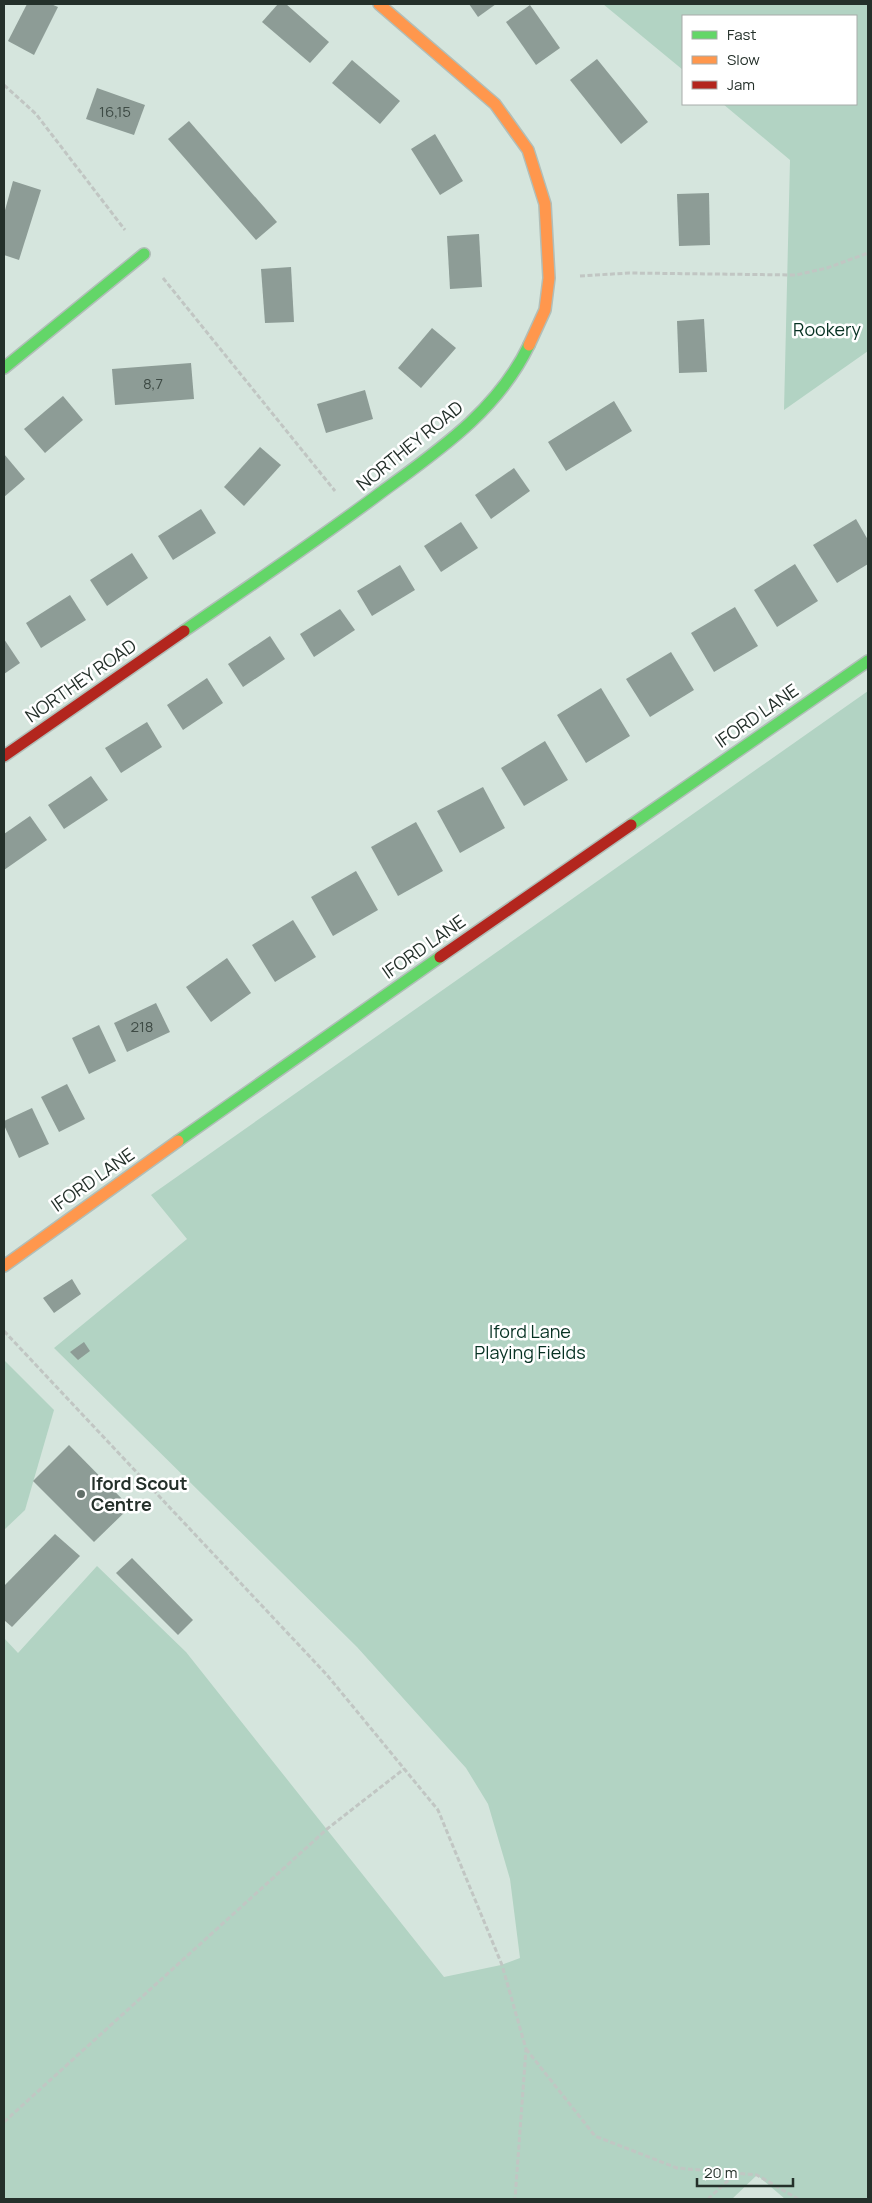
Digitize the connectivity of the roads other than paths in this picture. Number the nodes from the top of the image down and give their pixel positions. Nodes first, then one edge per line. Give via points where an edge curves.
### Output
1 (379, 4) edge
2 (144, 254) road end
3 (4, 368) edge
4 (868, 661) edge
5 (4, 756) edge
6 (4, 1266) edge

1 - 5 street, NORTHEY ROAD via 495,104 528,150 545,204 549,278 545,310 524,355 495,398 458,436 353,514
2 - 3 street
4 - 6 street, IFORD LANE via 306,1050

